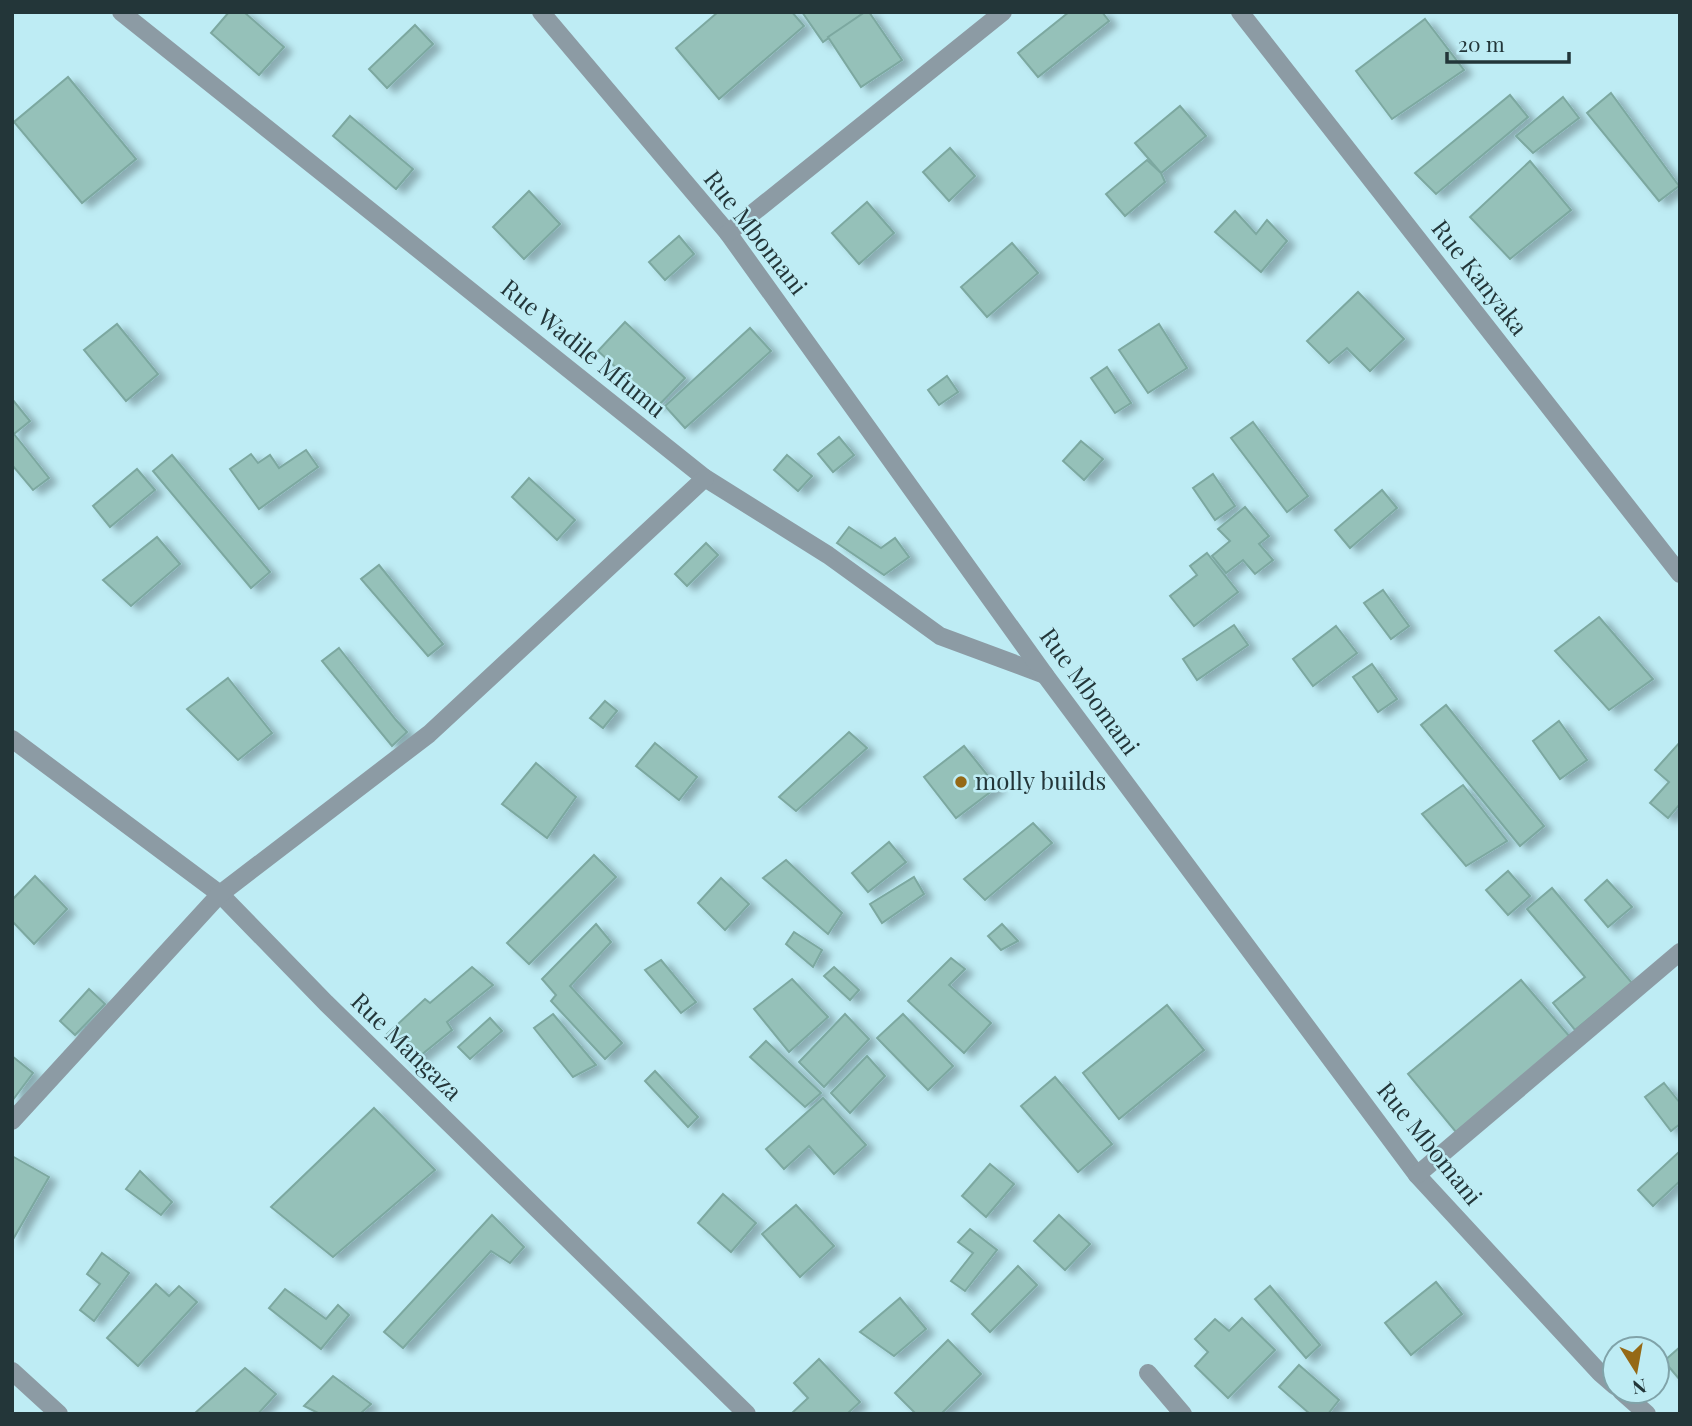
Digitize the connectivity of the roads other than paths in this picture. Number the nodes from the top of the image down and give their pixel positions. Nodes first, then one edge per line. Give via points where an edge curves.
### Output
1 (121, 12) edge
2 (541, 12) edge
3 (1003, 12) edge
4 (1240, 12) edge
5 (729, 233) junction
6 (705, 478) junction
7 (1680, 574) edge
8 (1045, 675) junction
9 (12, 739) edge
10 (220, 894) junction
11 (1680, 952) edge
12 (12, 1121) edge
13 (1417, 1175) junction
14 (12, 1371) edge
15 (1148, 1373) dead end
16 (1601, 1373) edge
17 (59, 1414) edge
18 (747, 1414) edge
19 (1184, 1414) edge

1 - 6 street, Rue Wadile Mfumu
2 - 5 street, Rue Mbomani
3 - 5 street
4 - 7 street, Rue Kanyaka
5 - 8 street, Rue Mbomani
6 - 8 street, Rue Wadile Mfumu via 828,555 940,636
6 - 10 street via 429,734
8 - 13 street, Rue Mbomani
9 - 10 street, Rue Mangaza
10 - 12 street
10 - 18 street, Rue Mangaza
11 - 13 street
13 - 16 street, Rue Mbomani
14 - 17 street
15 - 19 street

